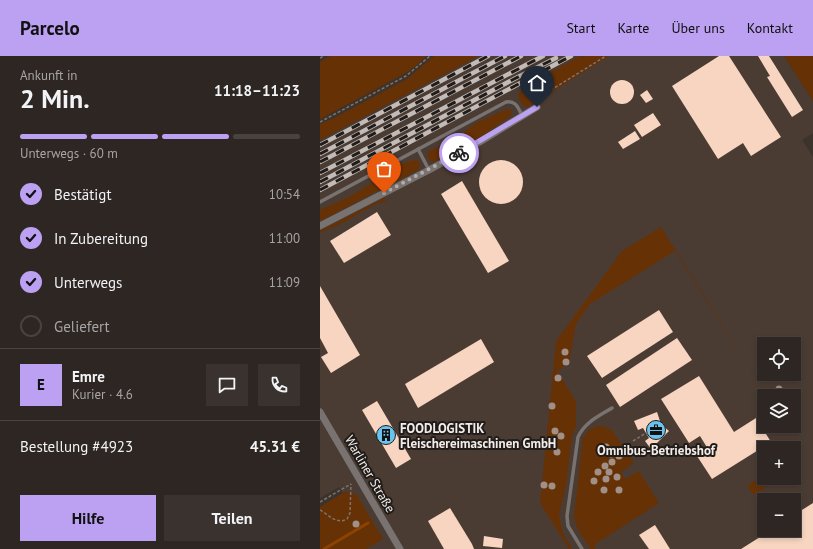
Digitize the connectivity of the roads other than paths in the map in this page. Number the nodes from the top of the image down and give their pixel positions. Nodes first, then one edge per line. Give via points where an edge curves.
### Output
1 (537, 107) dead end
2 (522, 115) junction
3 (418, 149) junction
4 (429, 170) junction
5 (320, 202) edge
6 (320, 226) edge
7 (612, 408) dead end
8 (320, 412) edge
9 (400, 549) edge
10 (582, 549) edge

1 - 2 street
2 - 3 lane via 515,103 506,102
2 - 4 street
3 - 4 lane
3 - 5 lane
4 - 6 street
7 - 10 lane via 588,423 578,437 567,516 568,526
8 - 9 street, Warliner Straße

